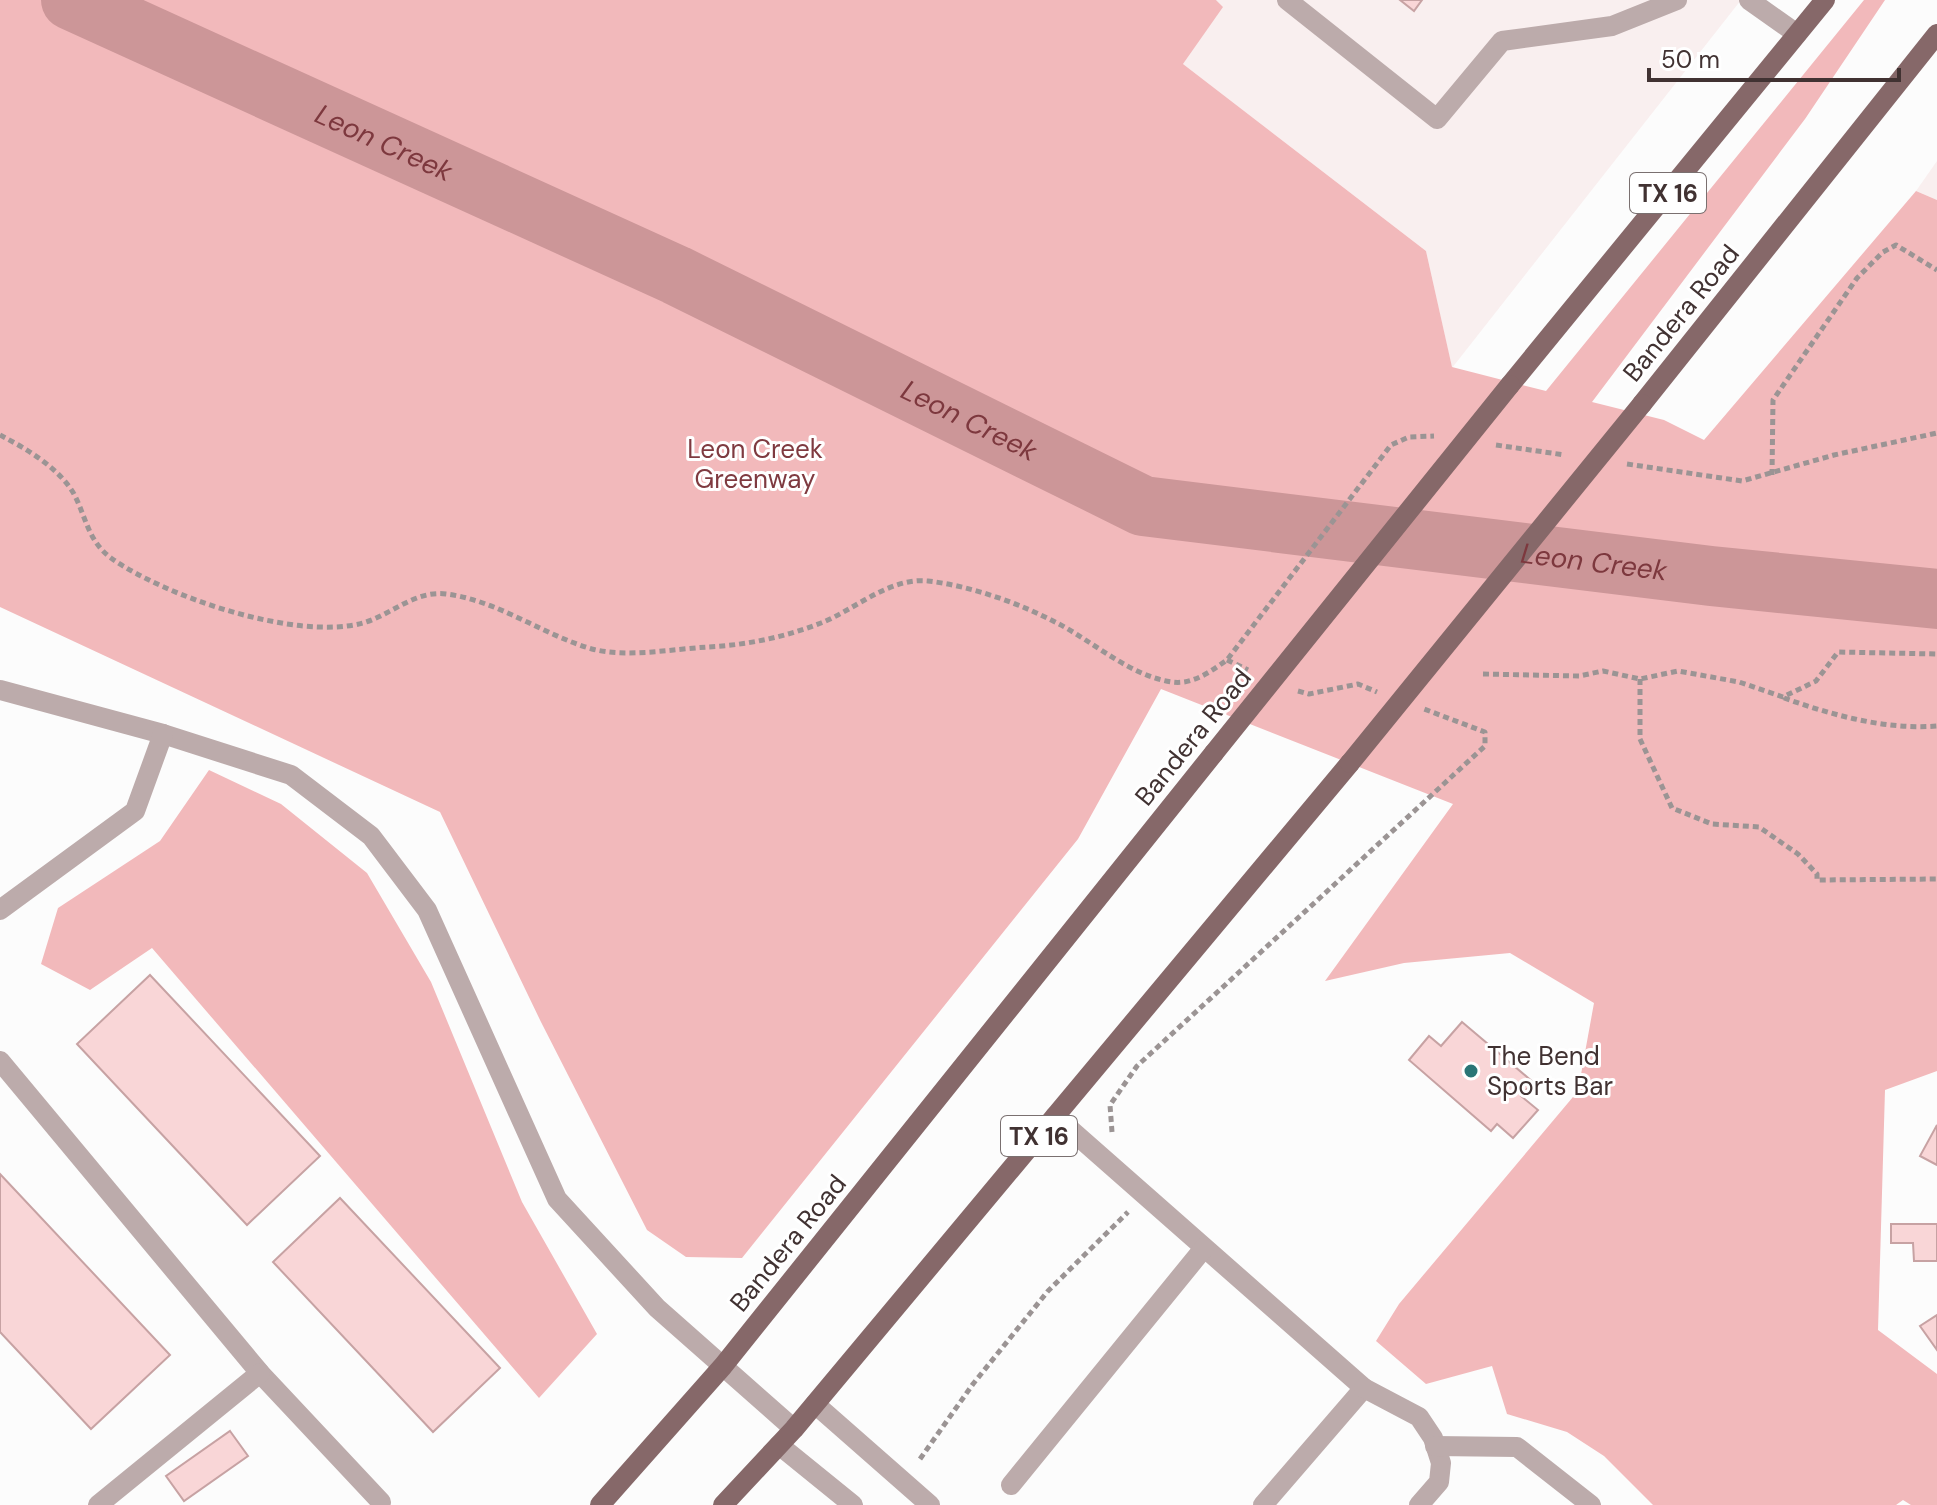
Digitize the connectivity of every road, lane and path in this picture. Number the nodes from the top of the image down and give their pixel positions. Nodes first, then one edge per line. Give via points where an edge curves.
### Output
1 (1287, 0) edge
2 (1677, 0) edge
3 (1749, 0) edge
4 (1825, 0) edge
5 (1797, 34) junction
6 (1933, 46) edge
7 (1937, 270) edge
8 (1937, 433) edge
9 (0, 435) edge
10 (1444, 438) dead end
11 (1489, 444) dead end
12 (1578, 457) dead end
13 (1622, 463) dead end
14 (1772, 475) junction
15 (1937, 654) edge
16 (1227, 660) junction
17 (1254, 673) dead end
18 (1483, 674) dead end
19 (1640, 679) junction
20 (0, 690) edge
21 (1295, 690) dead end
22 (1386, 695) dead end
23 (1783, 697) junction
24 (1414, 706) dead end
25 (1937, 726) edge
26 (163, 734) junction
27 (1937, 879) edge
28 (0, 910) edge
29 (0, 1061) edge
30 (1055, 1116) junction
31 (1112, 1136) dead end
32 (1146, 1195) junction
33 (1204, 1248) junction
34 (723, 1366) junction
35 (260, 1373) junction
36 (1364, 1388) junction
37 (815, 1404) junction
38 (794, 1429) junction
39 (779, 1445) junction
40 (1435, 1446) junction
41 (920, 1459) dead end
42 (1011, 1485) dead end
43 (381, 1502) dead end
44 (98, 1505) edge
45 (600, 1505) edge
46 (723, 1505) edge
47 (853, 1505) edge
48 (930, 1505) edge
49 (1263, 1505) edge
50 (1419, 1505) edge
51 (1591, 1505) edge

1 - 2 street via 1437,119 1502,41 1612,26
3 - 5 street
4 - 5 main road, Bandera Road / TX 16
5 - 34 main road, Bandera Road / TX 16, bridge
6 - 30 main road, Bandera Road / TX 16, bridge via 1350,763
7 - 14 path via 1896,245 1857,278 1773,400
8 - 14 path via 1834,455
9 - 16 path via 63,478 91,538 110,557 161,585 292,625 339,628 442,593 471,599 597,650 729,646 781,637 895,586 924,580 970,589 1056,622 1140,672 1173,683 1198,679
10 - 16 path via 1409,437 1391,445
11 - 12 path
13 - 14 path via 1742,481
15 - 23 path via 1838,652 1816,681
16 - 17 path
18 - 19 path via 1579,676 1603,671
19 - 23 path via 1678,671
19 - 27 path via 1640,739 1672,808 1712,824 1759,827 1798,854 1817,880
20 - 26 street
21 - 22 path via 1309,694 1358,684
23 - 25 path via 1833,715 1916,728
24 - 31 path via 1485,732 1485,746 1137,1066 1110,1105
26 - 28 street via 135,811
26 - 34 street via 291,775 371,836 427,910 557,1199 657,1308
29 - 35 street
30 - 32 street
30 - 37 main road, Bandera Road / TX 16
32 - 33 street
32 - 41 path via 1048,1291
33 - 36 street
33 - 42 street
34 - 38 street
34 - 45 main road, Bandera Road / TX 16
35 - 43 street
35 - 44 street
36 - 40 street via 1419,1417
36 - 49 street
37 - 38 main road, Bandera Road / TX 16
37 - 48 street
38 - 39 main road, Bandera Road / TX 16
39 - 46 main road, Bandera Road / TX 16
39 - 47 street
40 - 50 street via 1441,1463 1439,1482
40 - 51 street via 1517,1447

